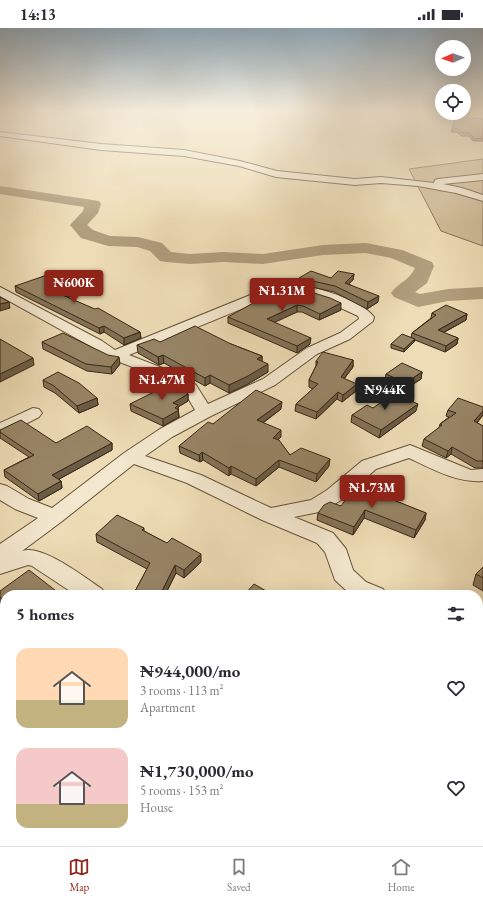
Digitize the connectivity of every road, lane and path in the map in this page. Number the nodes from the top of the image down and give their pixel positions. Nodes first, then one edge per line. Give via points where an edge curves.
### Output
1 (131, 149) edge
2 (483, 178) edge
3 (428, 185) junction
4 (483, 198) edge
5 (0, 291) edge
6 (117, 355) junction
7 (205, 412) junction
8 (33, 413) dead end
9 (0, 430) edge
10 (131, 457) junction
11 (483, 476) edge
12 (0, 491) edge
13 (269, 515) junction
14 (54, 517) junction
15 (0, 555) edge
16 (0, 566) edge
17 (86, 590) edge
18 (363, 590) edge

1 - 3 street via 184,153 276,174 355,182 381,180
2 - 3 street via 442,181
3 - 4 street via 458,190
5 - 6 street via 109,353
6 - 7 street via 177,379 190,388
6 - 7 street via 276,291 296,288 310,290 357,309 367,317 366,321 345,336 312,351 269,382
7 - 10 street via 166,433
8 - 9 street
10 - 13 street via 194,479
10 - 14 street
11 - 13 street via 469,476 410,451 369,464 334,495 317,506
12 - 14 street via 22,504
13 - 18 street via 326,538 335,549 343,574
14 - 15 street
16 - 17 street via 27,558 38,559

